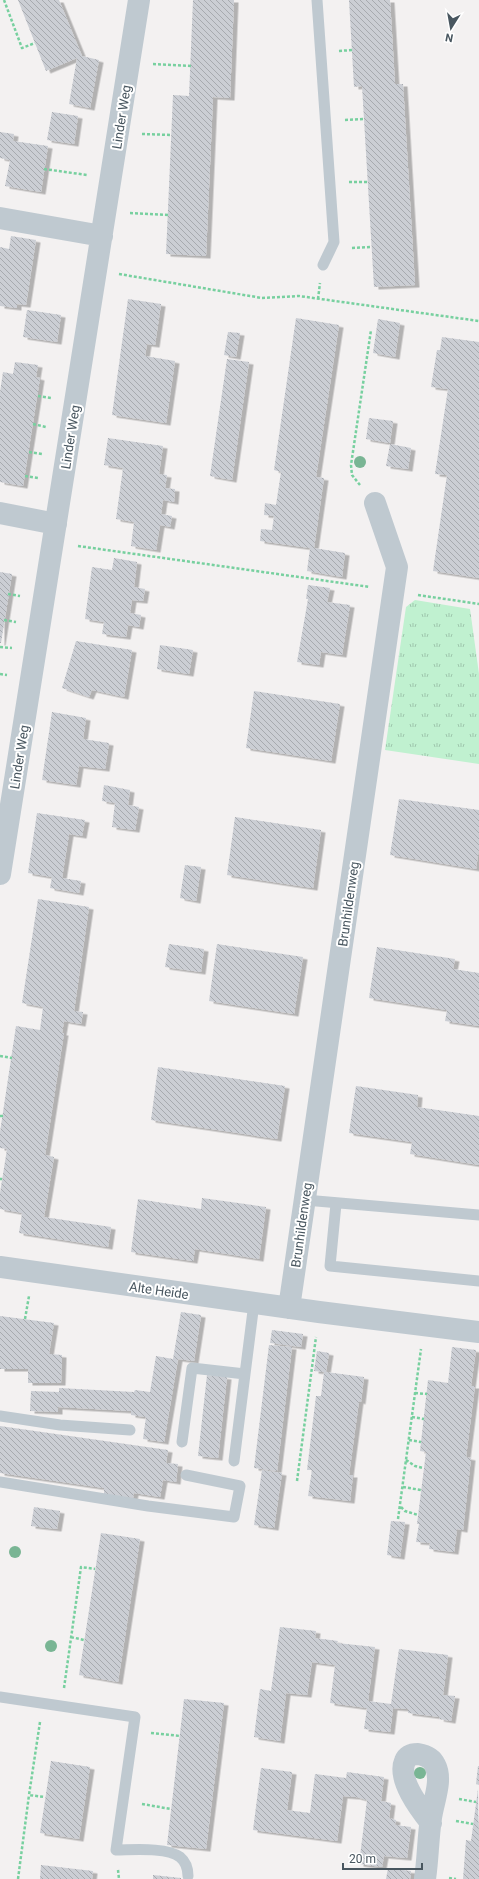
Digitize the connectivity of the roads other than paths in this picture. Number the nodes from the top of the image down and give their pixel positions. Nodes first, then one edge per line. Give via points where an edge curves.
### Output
1 (139, 0) edge
2 (317, 0) edge
3 (0, 218) edge
4 (102, 236) junction
5 (323, 266) dead end
6 (375, 503) road end
7 (0, 513) edge
8 (55, 533) junction
9 (0, 874) edge
10 (305, 1200) junction
11 (336, 1204) junction
12 (479, 1215) edge
13 (0, 1267) edge
14 (479, 1282) edge
15 (254, 1303) junction
16 (289, 1308) junction
17 (479, 1332) edge
18 (245, 1374) junction
19 (0, 1416) edge
20 (130, 1430) dead end
21 (182, 1442) dead end
22 (234, 1460) dead end
23 (186, 1475) dead end
24 (0, 1482) edge
25 (0, 1697) edge
26 (431, 1823) dead end
27 (188, 1876) dead end
28 (426, 1879) edge

1 - 4 street, Linder Weg
2 - 5 lane via 334,242
3 - 4 street
4 - 8 street, Linder Weg
6 - 10 street, Brunhildenweg via 397,567
7 - 8 street
8 - 9 street, Linder Weg
10 - 11 lane
10 - 16 street, Brunhildenweg
11 - 12 lane
11 - 14 lane via 330,1266
13 - 15 street, Alte Heide
15 - 16 street, Alte Heide
15 - 18 lane
16 - 17 street, Alte Heide
18 - 21 lane via 192,1368
18 - 22 lane
19 - 20 lane via 60,1425
23 - 24 lane via 240,1486 234,1518
25 - 27 lane via 135,1717 116,1850 146,1850 173,1854 185,1862
26 - 28 street

